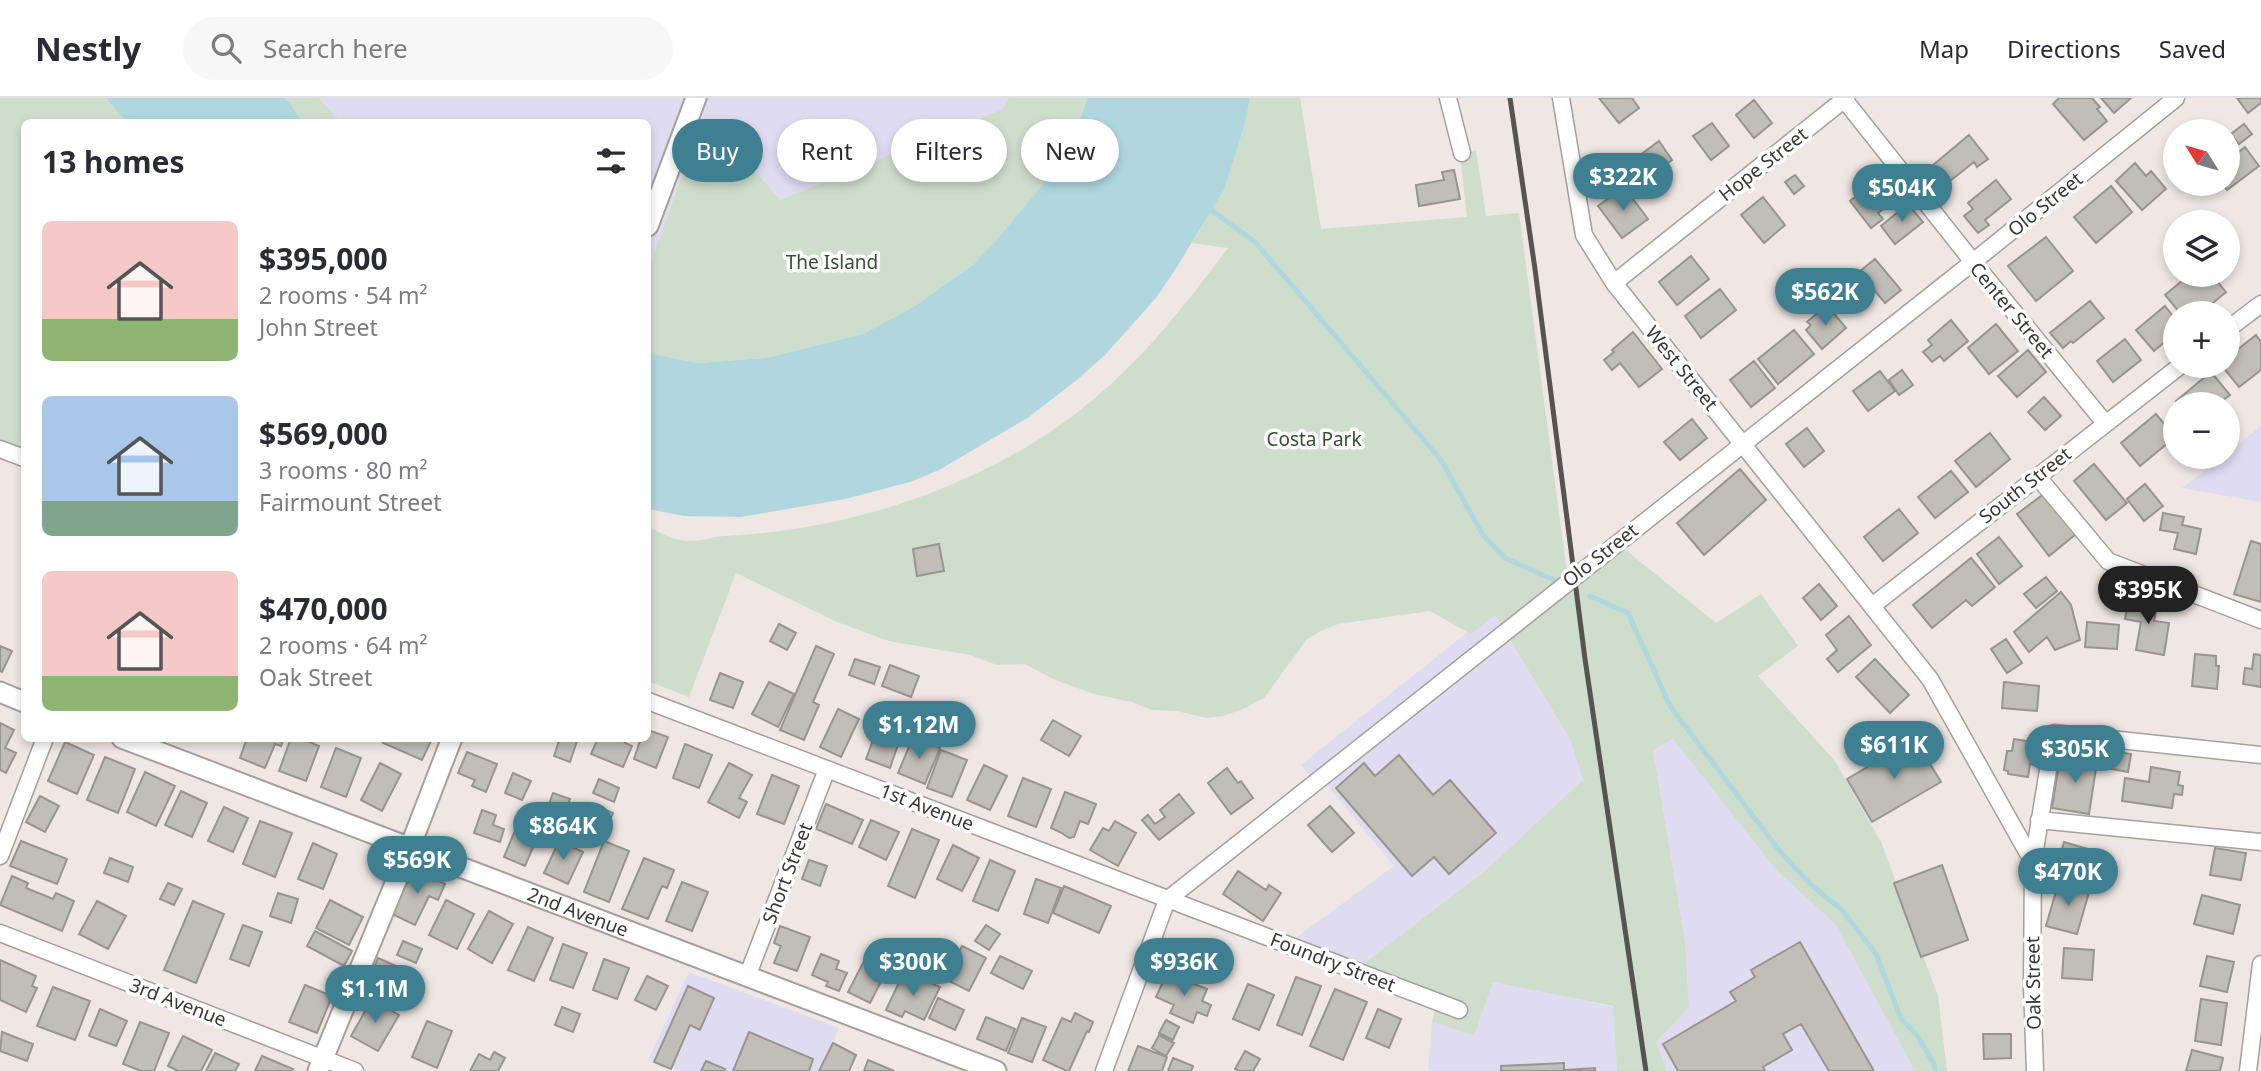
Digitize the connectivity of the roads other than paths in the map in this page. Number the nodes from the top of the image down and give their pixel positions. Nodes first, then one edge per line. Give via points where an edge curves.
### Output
1 (696, 98) edge
2 (1448, 98) edge
3 (1561, 98) edge
4 (2176, 98) edge
5 (1844, 99) edge
6 (1462, 153) dead end
7 (651, 218) edge
8 (1973, 262) junction
9 (1614, 283) junction
10 (2261, 304) edge
11 (2240, 320) edge
12 (2164, 378) edge
13 (2105, 422) junction
14 (1743, 443) junction
15 (0, 449) edge
16 (21, 457) edge
17 (2037, 476) junction
18 (1871, 606) junction
19 (2261, 620) edge
20 (0, 692) edge
21 (21, 701) edge
22 (651, 702) edge
23 (43, 742) edge
24 (133, 742) edge
25 (450, 742) edge
26 (2261, 755) edge
27 (827, 769) junction
28 (2039, 820) junction
29 (2261, 842) edge
30 (410, 847) junction
31 (0, 856) edge
32 (2033, 862) junction
33 (1167, 900) junction
34 (0, 933) edge
35 (2261, 964) edge
36 (747, 977) junction
37 (1459, 1010) dead end
38 (321, 1065) edge
39 (355, 1071) edge
40 (996, 1071) edge
41 (1104, 1071) edge
42 (2035, 1071) edge
43 (2248, 1071) edge

1 - 7 street
2 - 6 street
3 - 9 street, West Street via 1584,235
4 - 8 street, Olo Street
5 - 8 street, Center Street
5 - 9 street, Hope Street
8 - 13 street, Center Street
8 - 14 street, Olo Street
9 - 14 street, West Street
10 - 11 street
12 - 13 street, South Street
13 - 17 street, South Street
14 - 18 street, West Street
14 - 33 street, Olo Street
15 - 16 street
17 - 18 street, South Street
17 - 19 street via 2108,561
18 - 32 street, Oak Street via 1930,679
20 - 21 street
22 - 27 street, 1st Avenue
23 - 31 street
24 - 30 street, 2nd Avenue
25 - 30 street
26 - 28 street via 2054,733
27 - 33 street, 1st Avenue
27 - 36 street, Short Street
28 - 29 street
28 - 32 street
30 - 36 street, 2nd Avenue
30 - 38 street
32 - 42 street, Oak Street
33 - 37 street, Foundry Street
33 - 41 street
34 - 38 street, 3rd Avenue
35 - 43 street
36 - 40 street, 2nd Avenue
38 - 39 street, 3rd Avenue

